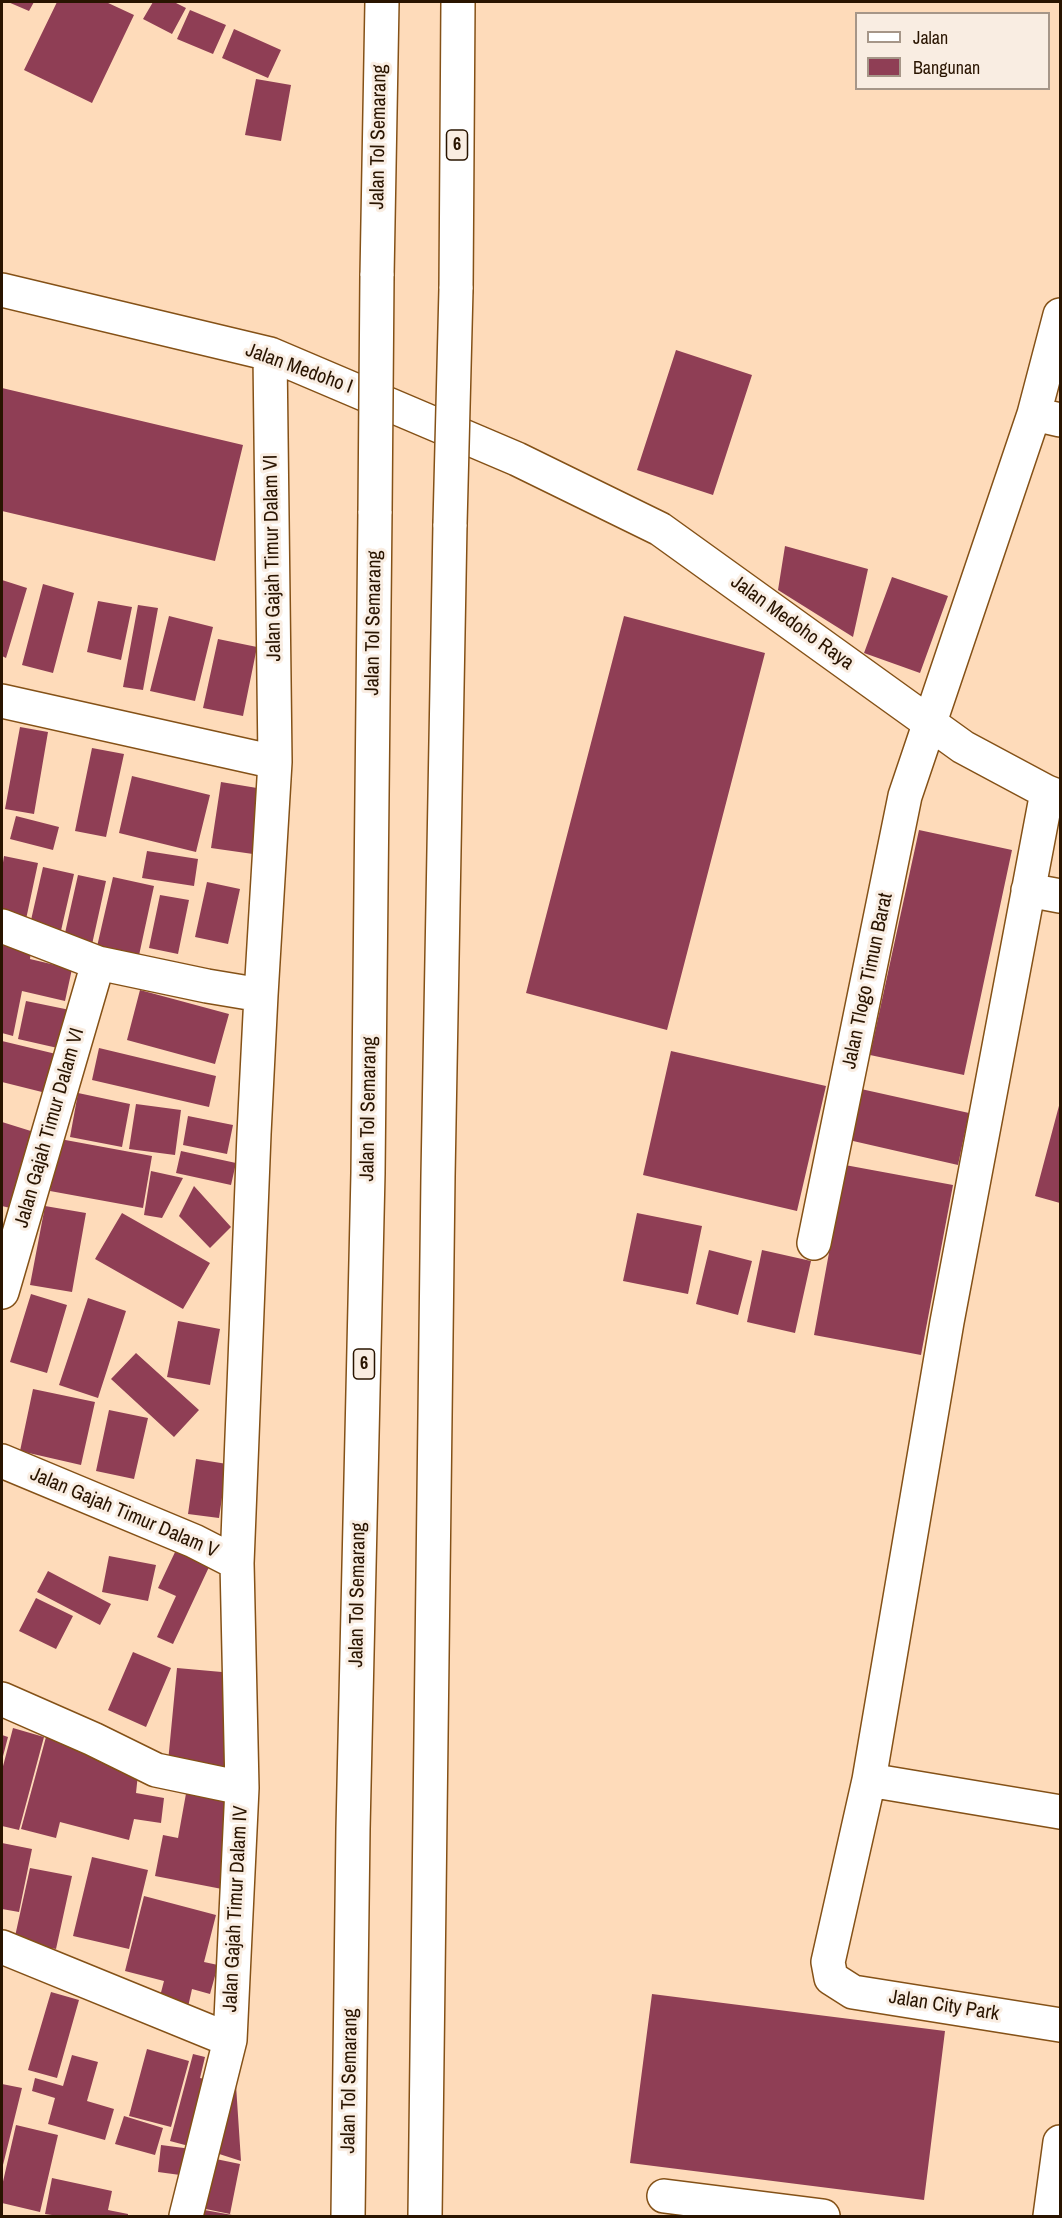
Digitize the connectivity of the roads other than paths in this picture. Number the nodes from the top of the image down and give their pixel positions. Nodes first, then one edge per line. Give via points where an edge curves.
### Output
1 (382, 2) edge
2 (458, 2) edge
3 (2, 290) edge
4 (1060, 315) edge
5 (270, 354) junction
6 (1047, 417) edge
7 (517, 459) joint
8 (2, 701) edge
9 (930, 721) junction
10 (275, 762) junction
11 (1054, 794) edge
12 (1028, 890) junction
13 (1060, 896) edge
14 (2, 926) edge
15 (98, 963) junction
16 (261, 994) junction
17 (814, 1243) dead end
18 (2, 1292) edge
19 (2, 1461) edge
20 (237, 1563) junction
21 (2, 1699) edge
22 (869, 1780) junction
23 (242, 1788) junction
24 (1060, 1812) edge
25 (2, 1947) edge
26 (1060, 2025) edge
27 (230, 2040) junction
28 (1060, 2142) edge
29 (664, 2196) dead end
30 (186, 2217) edge
31 (348, 2217) edge
32 (424, 2217) edge
33 (824, 2217) edge
34 (1050, 2217) edge

1 - 31 main road, Jalan Tol Semarang / 6, bridge via 368,1173
2 - 32 main road, 6, bridge
3 - 5 main road, Jalan Medoho I
4 - 6 main road, Jalan Tlogo Timun Barat
5 - 7 main road, Jalan Medoho I
5 - 10 main road, Jalan Gajah Timur Dalam VI
6 - 9 main road, Jalan Tlogo Timun Barat
7 - 9 main road, Jalan Medoho Raya via 660,529
8 - 10 main road
9 - 11 main road, Jalan Medoho Raya via 963,747
9 - 17 main road, Jalan Tlogo Timun Barat via 905,796
10 - 16 main road, Jalan Gajah Timur Dalam VI
11 - 12 main road
12 - 13 main road
12 - 22 main road via 947,1322
14 - 15 main road
15 - 16 main road
15 - 18 main road, Jalan Gajah Timur Dalam VI
16 - 20 main road, Jalan Gajah Timur Dalam VI
19 - 20 main road, Jalan Gajah Timur Dalam V
20 - 23 main road, Jalan Gajah Timur Dalam V
21 - 23 main road, Jalan Gajah Timur Dalam IV via 156,1770
22 - 24 main road
22 - 26 main road, Jalan City Park via 828,1962 831,1978 853,1992
23 - 27 main road, Jalan Gajah Timur Dalam IV
25 - 27 main road, Jalan Gajah Timur Dalam IV
27 - 30 main road
28 - 34 main road
29 - 33 main road

